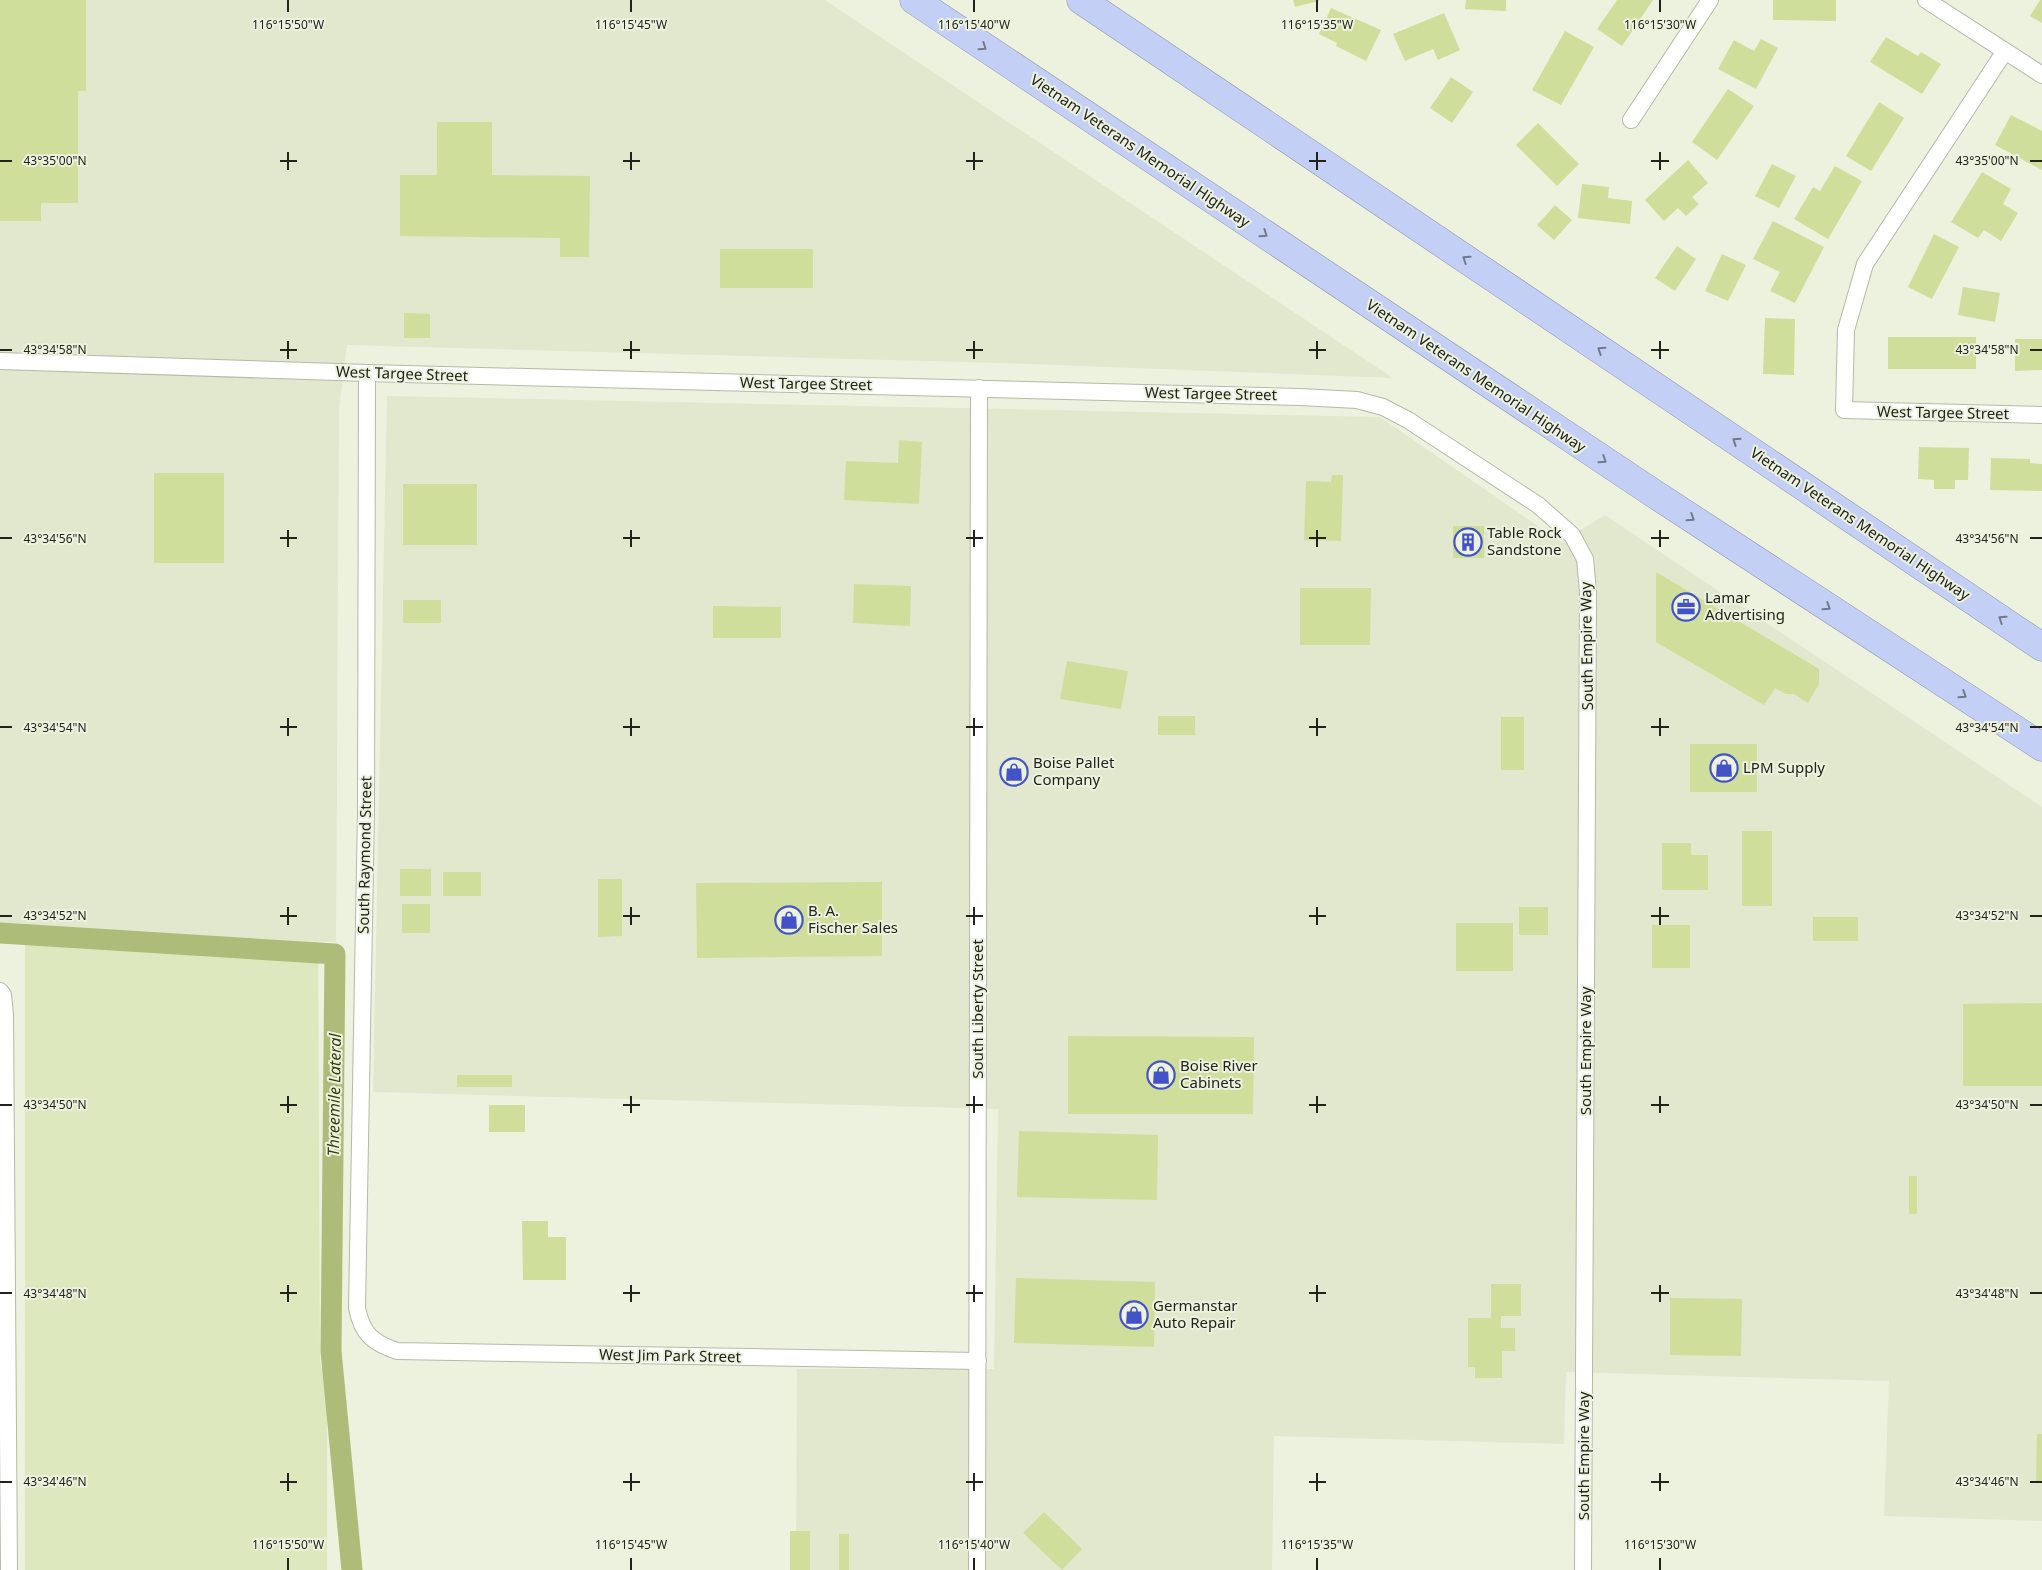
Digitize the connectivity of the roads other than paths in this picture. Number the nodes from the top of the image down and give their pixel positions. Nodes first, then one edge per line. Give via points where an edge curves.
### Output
1 (914, 0) edge
2 (1081, 0) edge
3 (1710, 0) edge
4 (1926, 0) edge
5 (2005, 51) junction
6 (2042, 76) edge
7 (1632, 120) dead end
8 (0, 361) edge
9 (367, 373) junction
10 (979, 388) junction
11 (2042, 415) edge
12 (1572, 535) joint
13 (2042, 646) edge
14 (2042, 747) edge
15 (0, 991) edge
16 (367, 1334) joint
17 (978, 1361) junction
18 (9, 1570) edge
19 (977, 1570) edge
20 (1583, 1570) edge

1 -> 14 highway, Vietnam Veterans Memorial Highway via 1650,491
13 -> 2 highway, Vietnam Veterans Memorial Highway
3 - 7 street
4 - 5 street
5 - 6 street
5 - 11 street, West Targee Street via 1865,264 1846,330 1844,410
8 - 9 street, West Targee Street
9 - 10 street, West Targee Street
9 - 16 street, South Raymond Street via 366,811 357,1308
10 - 12 street, West Targee Street via 1357,400 1382,407 1408,420 1538,505
10 - 17 street, South Liberty Street
12 - 20 street, South Empire Way via 1584,559 1588,592
15 - 18 street via 5,1014
16 - 17 street, West Jim Park Street via 380,1345 398,1351
17 - 19 street, South Liberty Street

